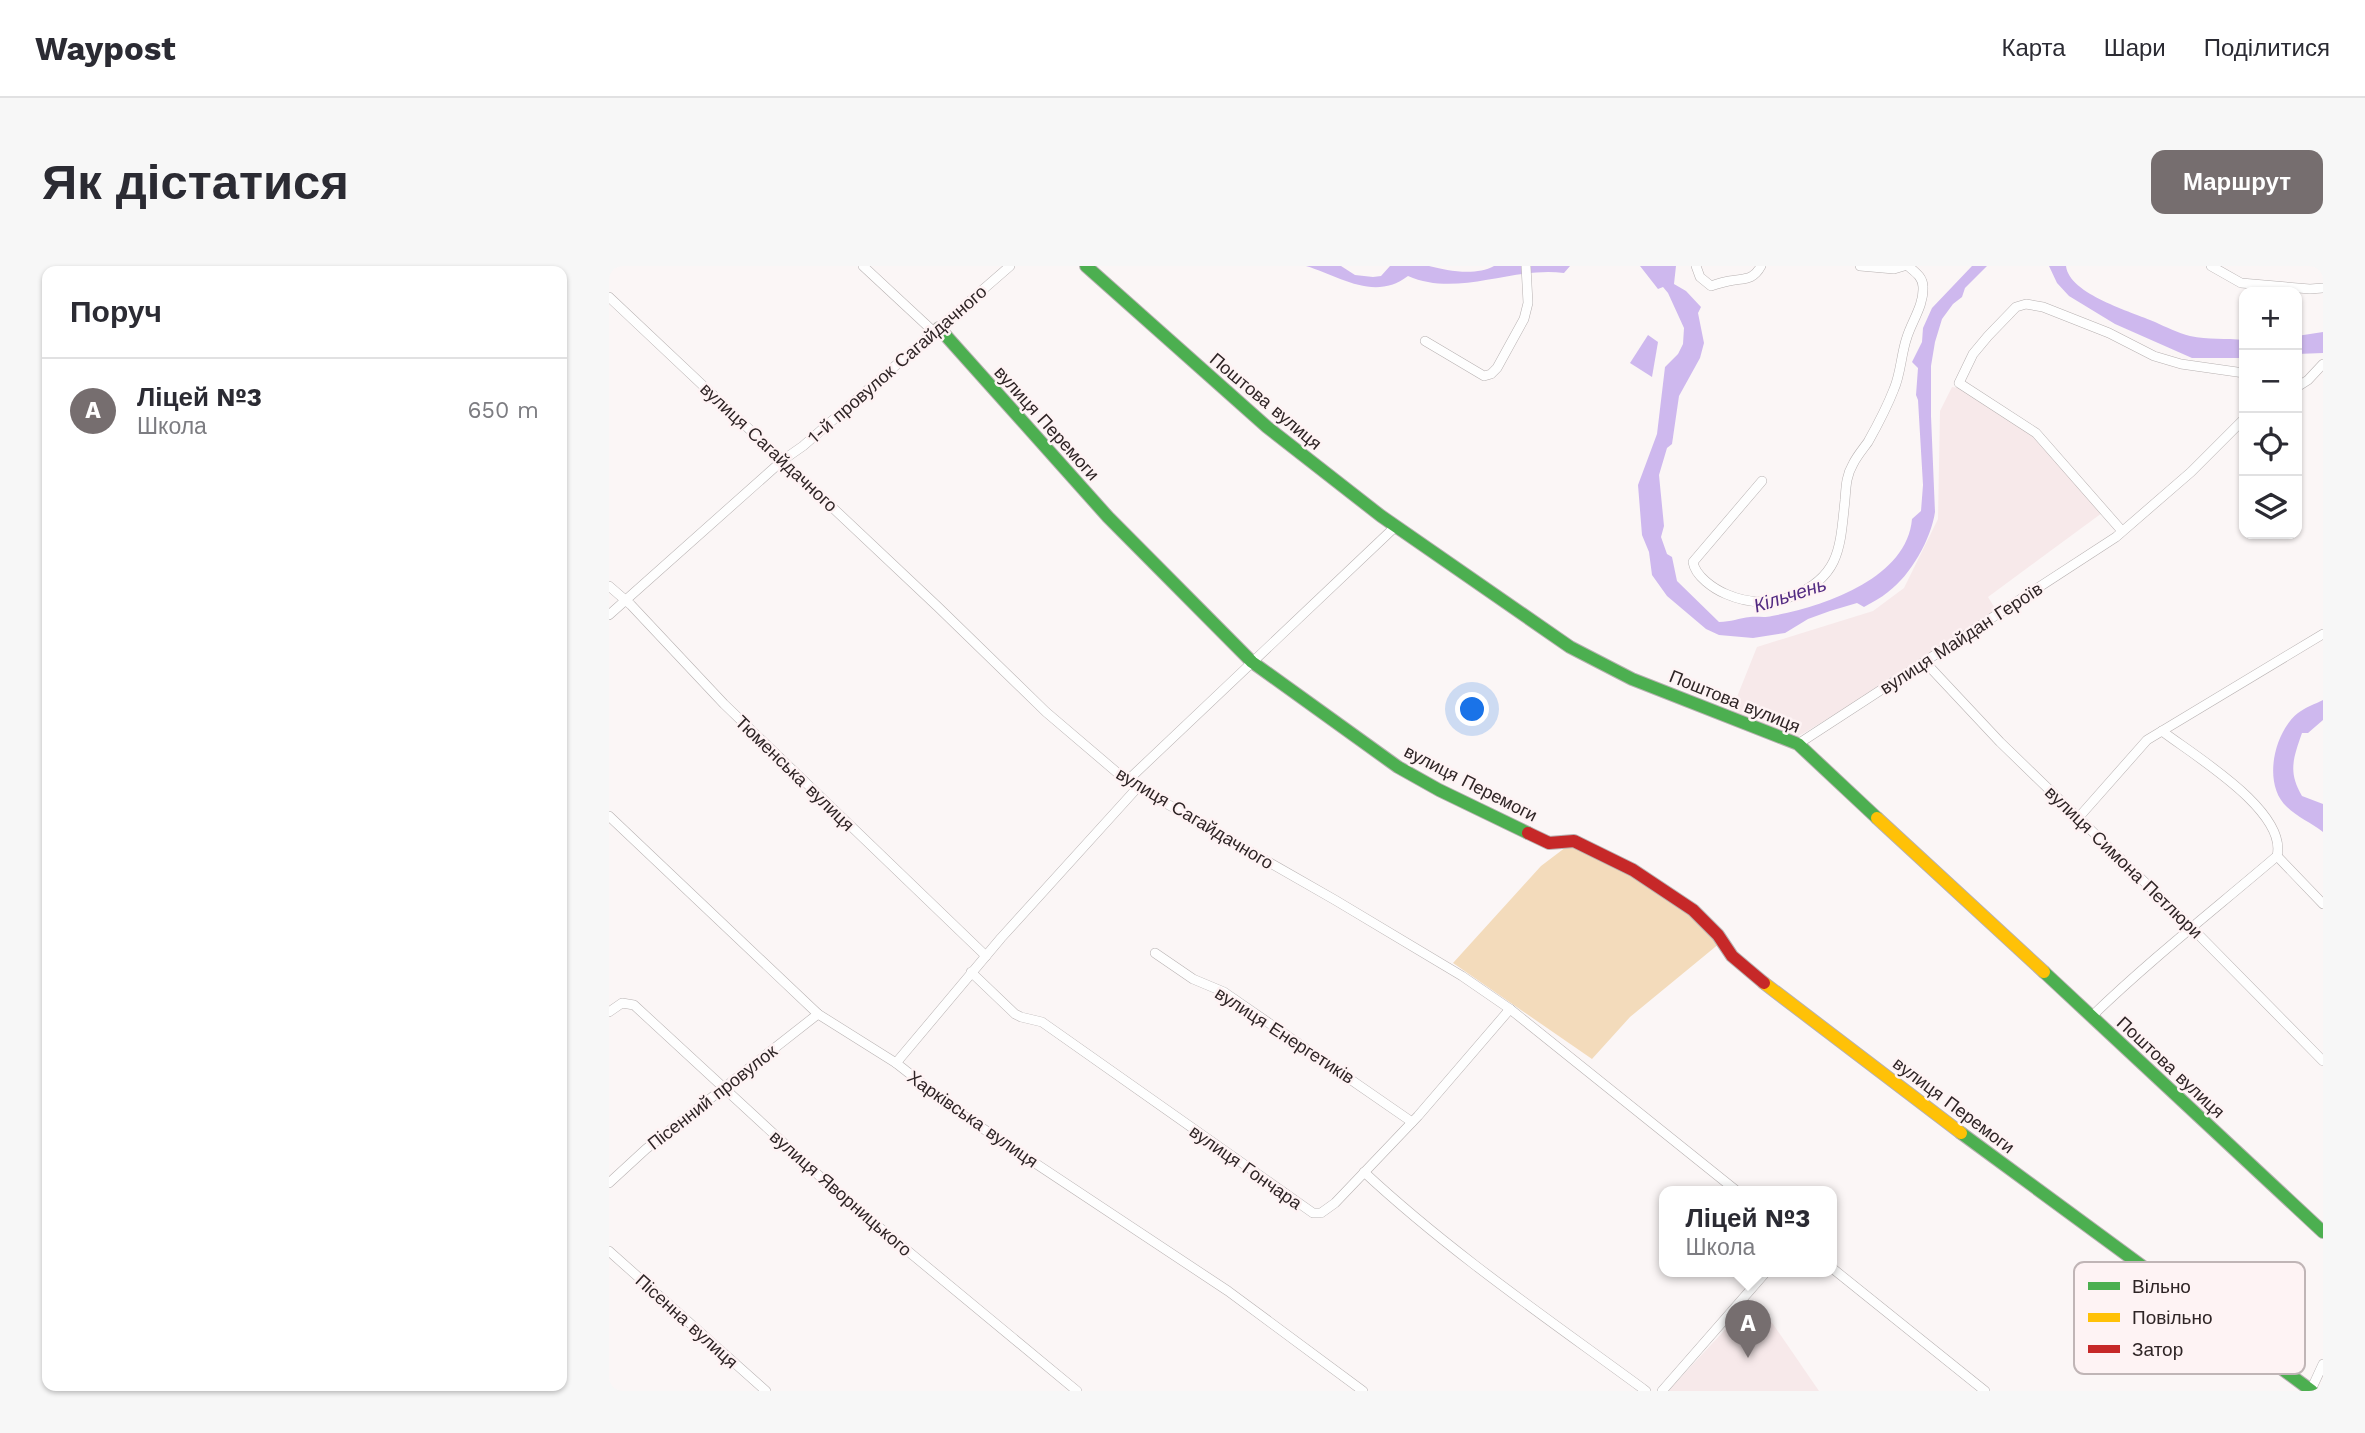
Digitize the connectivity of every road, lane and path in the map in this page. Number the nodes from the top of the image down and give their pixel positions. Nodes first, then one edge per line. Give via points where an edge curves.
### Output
1 (863, 266) edge
2 (1010, 266) edge
3 (1086, 266) edge
4 (1696, 266) edge
5 (1761, 266) edge
6 (1860, 266) edge
7 (1906, 266) edge
8 (2211, 266) edge
9 (1527, 271) edge
10 (2323, 288) edge
11 (609, 296) edge
12 (937, 330) junction
13 (1425, 341) dead end
14 (2323, 364) edge
15 (2239, 372) edge
16 (2302, 384) edge
17 (2239, 424) edge
18 (783, 460) junction
19 (1762, 481) dead end
20 (1396, 526) junction
21 (2122, 531) junction
22 (609, 586) edge
23 (624, 601) junction
24 (609, 615) edge
25 (2323, 634) edge
26 (1252, 662) junction
27 (1925, 662) junction
28 (2162, 731) junction
29 (1798, 744) junction
30 (1127, 781) junction
31 (1138, 787) junction
32 (609, 816) edge
33 (2080, 817) junction
34 (2277, 856) junction
35 (2323, 904) edge
36 (2191, 927) junction
37 (1155, 953) dead end
38 (986, 956) junction
39 (971, 972) junction
40 (1510, 1009) junction
41 (609, 1012) edge
42 (818, 1014) junction
43 (2092, 1016) junction
44 (2323, 1061) edge
45 (896, 1063) junction
46 (722, 1089) junction
47 (1412, 1122) junction
48 (1364, 1172) junction
49 (609, 1183) edge
50 (1731, 1186) edge
51 (2323, 1232) edge
52 (609, 1251) edge
53 (2137, 1262) edge
54 (1837, 1272) edge
55 (1762, 1277) edge
56 (2323, 1364) edge
57 (2289, 1374) edge
58 (2311, 1390) edge
59 (766, 1391) edge
60 (1077, 1391) edge
61 (1363, 1391) edge
62 (1646, 1391) edge
63 (1662, 1391) edge
64 (1985, 1391) edge

1 - 12 street, вулиця Перемоги
2 - 12 street, 1-й провулок Сагайдачного
3 - 20 street, Поштова вулиця via 1261,422
4 - 5 street via 1711,286 1753,277
6 - 7 street
7 - 19 street via 1922,280 1922,298 1895,387 1847,477 1840,545 1833,565 1817,583 1779,602 1739,600 1718,591 1693,562
8 - 10 street via 2241,283
9 - 13 street via 1524,318 1491,374 1484,376
11 - 18 street, вулиця Сагайдачного
12 - 18 street, 1-й провулок Сагайдачного
12 - 26 street, вулиця Перемоги via 1108,517
14 - 16 street
15 - 21 street via 2154,356 2043,307 2026,304 2016,307 1973,354 1959,383 2036,433
17 - 21 street, вулиця Майдан Героїв
18 - 23 street, 1-й провулок Сагайдачного
18 - 30 street, вулиця Сагайдачного via 1046,712
20 - 26 street
20 - 29 street, Поштова вулиця via 1570,647 1632,679
21 - 27 street, вулиця Майдан Героїв
22 - 23 street, Тюменська вулиця
23 - 24 street, 1-й провулок Сагайдачного
23 - 38 street, Тюменська вулиця via 724,704
25 - 28 street
26 - 30 street
26 - 53 street, вулиця Перемоги via 1418,778 1549,843 1574,841 1601,853 1693,910 1742,966
27 - 29 street, вулиця Майдан Героїв
27 - 33 street, вулиця Симона Петлюри via 2000,742
28 - 33 street via 2147,740
28 - 34 street via 2253,802 2276,835
29 - 43 street, Поштова вулиця
30 - 31 street, вулиця Сагайдачного
31 - 38 street
31 - 40 street, вулиця Сагайдачного via 1462,976
32 - 42 street, Харківська вулиця
33 - 36 street, вулиця Симона Петлюри
34 - 35 street
34 - 36 street
36 - 43 street
36 - 44 street, вулиця Симона Петлюри
37 - 47 street, вулиця Енергетиків via 1193,979 1224,992
38 - 39 street
39 - 45 street
39 - 48 street, вулиця Гончара via 1015,1014 1042,1022 1313,1213 1329,1209
40 - 47 street, вулиця Гончара
40 - 50 street, вулиця Сагайдачного
41 - 46 street, вулиця Яворницького via 622,1003 634,1005
42 - 45 street, Харківська вулиця
42 - 46 street, Пісенний провулок
43 - 51 street, Поштова вулиця
45 - 61 street, Харківська вулиця via 961,1114 1228,1291
46 - 49 street, Пісенний провулок
46 - 60 street, вулиця Яворницького via 839,1194
47 - 48 street, вулиця Гончара
48 - 62 street via 1506,1287
52 - 59 street, Пісенна вулиця
54 - 64 street
55 - 63 street
56 - 58 street
57 - 58 street, вулиця Перемоги

